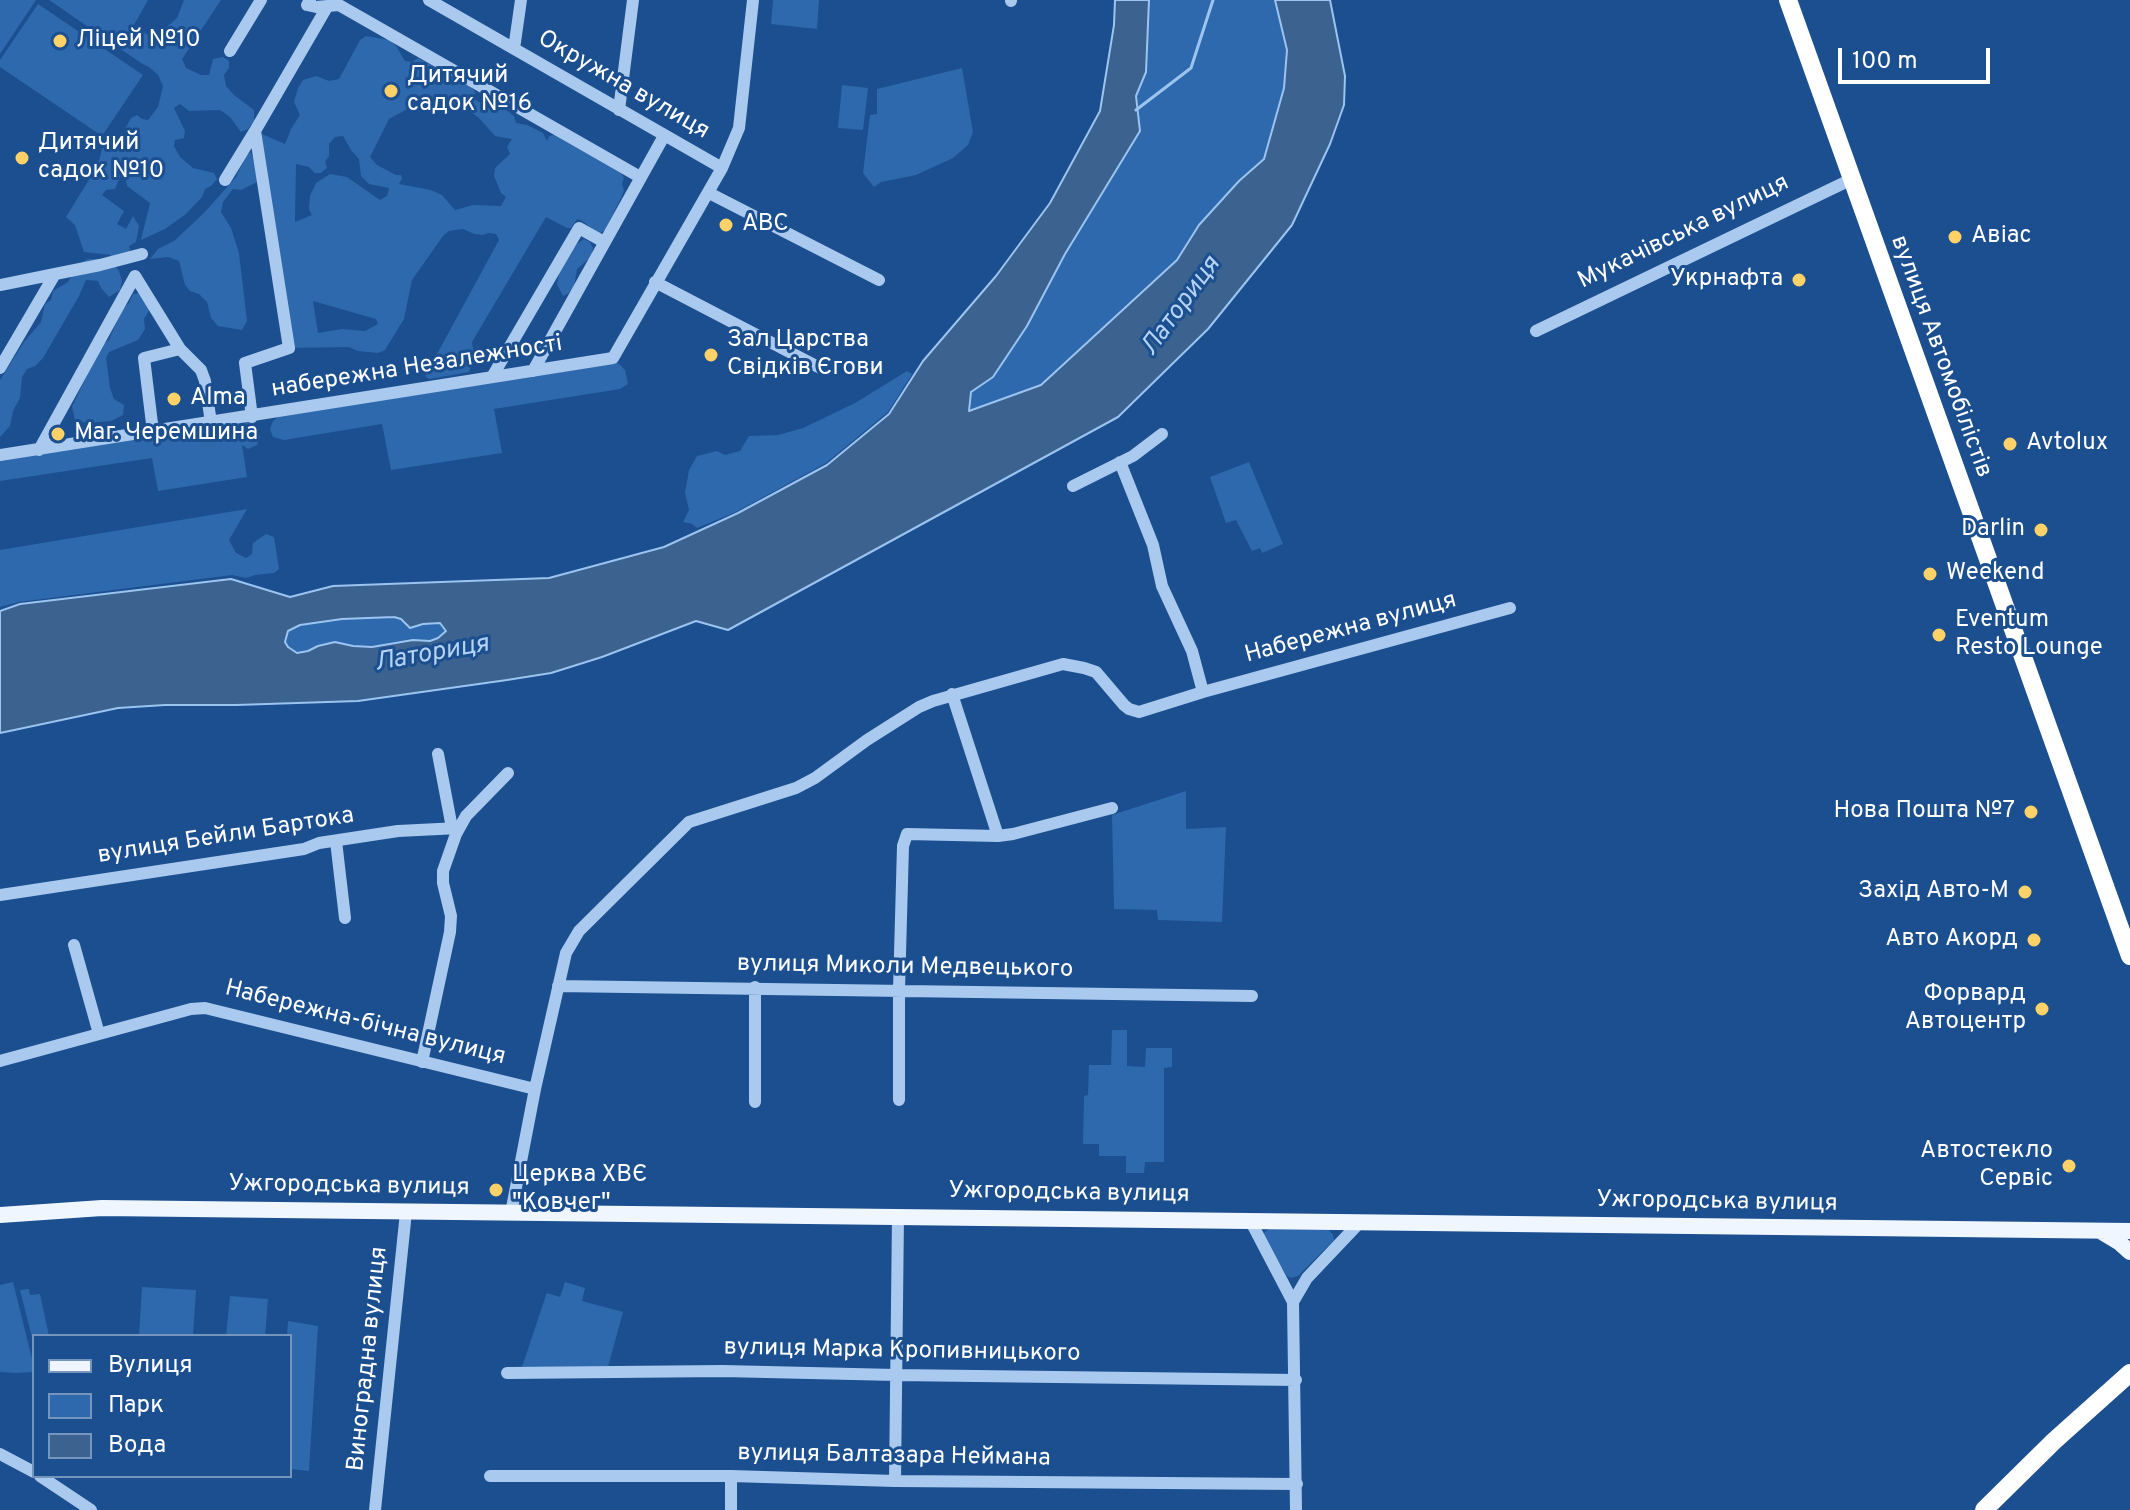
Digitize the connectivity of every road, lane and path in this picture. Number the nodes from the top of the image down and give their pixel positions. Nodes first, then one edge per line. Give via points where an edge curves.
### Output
1 (261, 0) edge
2 (429, 0) edge
3 (521, 0) edge
4 (633, 0) edge
5 (753, 0) edge
6 (1788, 0) edge
7 (305, 2) edge
8 (327, 7) junction
9 (514, 49) junction
10 (230, 51) dead end
11 (619, 110) junction
12 (255, 131) junction
13 (664, 136) junction
14 (722, 168) junction
15 (640, 177) junction
16 (1852, 179) junction
17 (225, 180) dead end
18 (709, 193) junction
19 (604, 242) junction
20 (142, 254) dead end
21 (55, 274) junction
22 (879, 280) dead end
23 (655, 282) junction
24 (0, 285) edge
25 (1536, 331) dead end
26 (180, 349) junction
27 (0, 368) edge
28 (824, 370) dead end
29 (533, 371) junction
30 (492, 377) junction
31 (252, 417) junction
32 (211, 423) junction
33 (153, 432) junction
34 (1162, 434) dead end
35 (39, 450) junction
36 (0, 455) edge
37 (1120, 462) junction
38 (1073, 486) dead end
39 (1510, 608) dead end
40 (1203, 692) junction
41 (952, 694) junction
42 (438, 754) dead end
43 (508, 773) dead end
44 (1112, 808) dead end
45 (456, 828) junction
46 (998, 836) junction
47 (336, 841) junction
48 (0, 895) edge
49 (345, 918) dead end
50 (74, 945) dead end
51 (2130, 956) edge
52 (558, 986) junction
53 (755, 987) junction
54 (899, 990) junction
55 (1252, 996) dead end
56 (99, 1034) junction
57 (0, 1061) edge
58 (422, 1062) junction
59 (535, 1089) junction
60 (899, 1100) dead end
61 (755, 1102) dead end
62 (406, 1212) junction
63 (511, 1213) junction
64 (0, 1215) edge
65 (898, 1216) junction
66 (1250, 1220) junction
67 (1361, 1221) junction
68 (2099, 1230) junction
69 (2130, 1231) edge
70 (2130, 1252) edge
71 (1293, 1302) junction
72 (507, 1373) dead end
73 (2130, 1373) edge
74 (896, 1375) junction
75 (1296, 1380) junction
76 (0, 1454) edge
77 (32, 1471) edge
78 (490, 1476) dead end
79 (731, 1476) junction
80 (43, 1478) edge
81 (895, 1481) junction
82 (1297, 1484) junction
83 (91, 1510) edge
84 (375, 1510) edge
85 (731, 1510) edge
86 (1296, 1510) edge
87 (1984, 1510) edge

1 - 10 street
2 - 9 street, Окружна вулиця
3 - 9 street
4 - 11 street
5 - 14 street via 739,128
6 - 16 highway, вулиця Автомобілістів
7 - 8 street
8 - 12 street
8 - 15 street via 339,5
9 - 11 street, Окружна вулиця
11 - 13 street, Окружна вулиця
12 - 17 street
12 - 31 street via 289,348 245,363
13 - 14 street, Окружна вулиця
13 - 15 street
14 - 18 street, Окружна вулиця
15 - 19 street
16 - 25 street, Мукачівська вулиця
16 - 51 highway, вулиця Автомобілістів
18 - 22 street
18 - 23 street, Окружна вулиця
19 - 29 street
19 - 30 street via 579,228
20 - 21 street
21 - 24 street
21 - 27 street
23 - 28 street
23 - 29 street, набережна Незалежності via 613,358
26 - 32 street via 201,370
26 - 33 street via 144,358
26 - 35 street via 135,276
29 - 30 street, набережна Незалежності
30 - 31 street, набережна Незалежності
31 - 32 street, набережна Незалежності
32 - 33 street, набережна Незалежності
33 - 35 street, набережна Незалежності
34 - 37 street
35 - 36 street, набережна Незалежності
37 - 38 street
37 - 40 street
39 - 40 street, Набережна вулиця
40 - 41 street, Набережна вулиця via 1139,712 1124,705 1096,672 1063,664
41 - 46 street
41 - 52 street, Набережна вулиця via 919,707 796,788 689,822 579,931 566,953
42 - 45 street
43 - 45 street
44 - 46 street
45 - 47 street, вулиця Бейли Бартока
45 - 58 street via 443,871 450,932
46 - 54 street via 907,834
47 - 48 street, вулиця Бейли Бартока
47 - 49 street
50 - 56 street
52 - 53 street, вулиця Миколи Медвецького
52 - 59 street, Набережна вулиця
53 - 54 street, вулиця Миколи Медвецького
53 - 61 street
54 - 55 street, вулиця Миколи Медвецького
54 - 60 street
56 - 57 street, Набережна-бічна вулиця
56 - 58 street, Набережна-бічна вулиця via 205,1008
58 - 59 street, Набережна-бічна вулиця
59 - 63 street, Набережна вулиця
62 - 63 main road, Ужгородська вулиця
62 - 64 main road, Ужгородська вулиця via 102,1208
62 - 84 street, Виноградна вулиця
63 - 65 main road, Ужгородська вулиця
65 - 66 main road, Ужгородська вулиця
65 - 74 street
66 - 67 main road, Ужгородська вулиця
66 - 71 street
67 - 68 main road, Ужгородська вулиця
67 - 71 street via 1307,1278
68 - 69 main road
68 - 70 main road
71 - 75 street
72 - 74 street, вулиця Марка Кропивницького
73 - 87 highway
74 - 75 street, вулиця Марка Кропивницького
74 - 81 street
75 - 82 street
76 - 77 street
78 - 79 street, вулиця Балтазара Неймана
79 - 81 street, вулиця Балтазара Неймана
79 - 85 street
80 - 83 street
81 - 82 street, вулиця Балтазара Неймана
82 - 86 street

